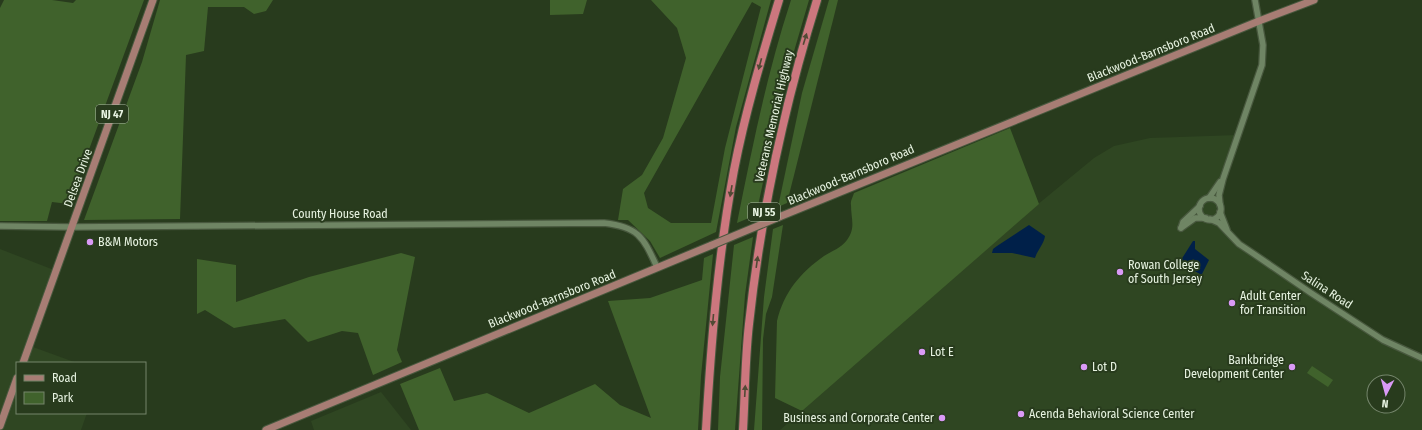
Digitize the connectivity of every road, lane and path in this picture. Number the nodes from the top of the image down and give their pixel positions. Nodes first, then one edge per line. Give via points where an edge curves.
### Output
1 (153, 0) edge
2 (779, 0) edge
3 (817, 0) edge
4 (1255, 0) edge
5 (1314, 0) edge
6 (1259, 20) junction
7 (1223, 178) junction
8 (1209, 198) junction
9 (1200, 205) junction
10 (1220, 205) junction
11 (1220, 212) junction
12 (1208, 219) junction
13 (0, 226) edge
14 (72, 227) junction
15 (1227, 230) junction
16 (657, 267) junction
17 (1422, 358) edge
18 (22, 362) edge
19 (16, 381) edge
20 (0, 426) edge
21 (266, 430) edge
22 (706, 430) edge
23 (743, 430) edge

1 - 14 main road, Delsea Drive / NJ 47
2 -> 22 highway, Veterans Memorial Highway via 754,87 726,220 712,331
23 -> 3 highway, Veterans Memorial Highway / NJ 55 via 748,325 770,181 800,56
4 - 6 street
5 - 6 main road, Blackwood-Barnsboro Road
6 - 7 street via 1264,50 1261,69
6 - 16 main road, Blackwood-Barnsboro Road, bridge
7 - 8 street
7 - 10 street via 1219,195
8 - 9 street
8 - 10 street via 1216,200
9 - 12 street via 1200,213
9 - 12 street via 1183,222 1181,228 1195,218
10 - 11 street
11 - 12 street via 1217,217
11 - 15 street
12 - 15 street via 1219,223
13 - 14 street, County House Road
14 - 16 street, County House Road via 604,223 624,226 638,233
14 - 18 main road, Delsea Drive / NJ 47
15 - 17 street, Salina Road via 1239,244 1383,340
16 - 21 main road, Blackwood-Barnsboro Road
19 - 20 main road

